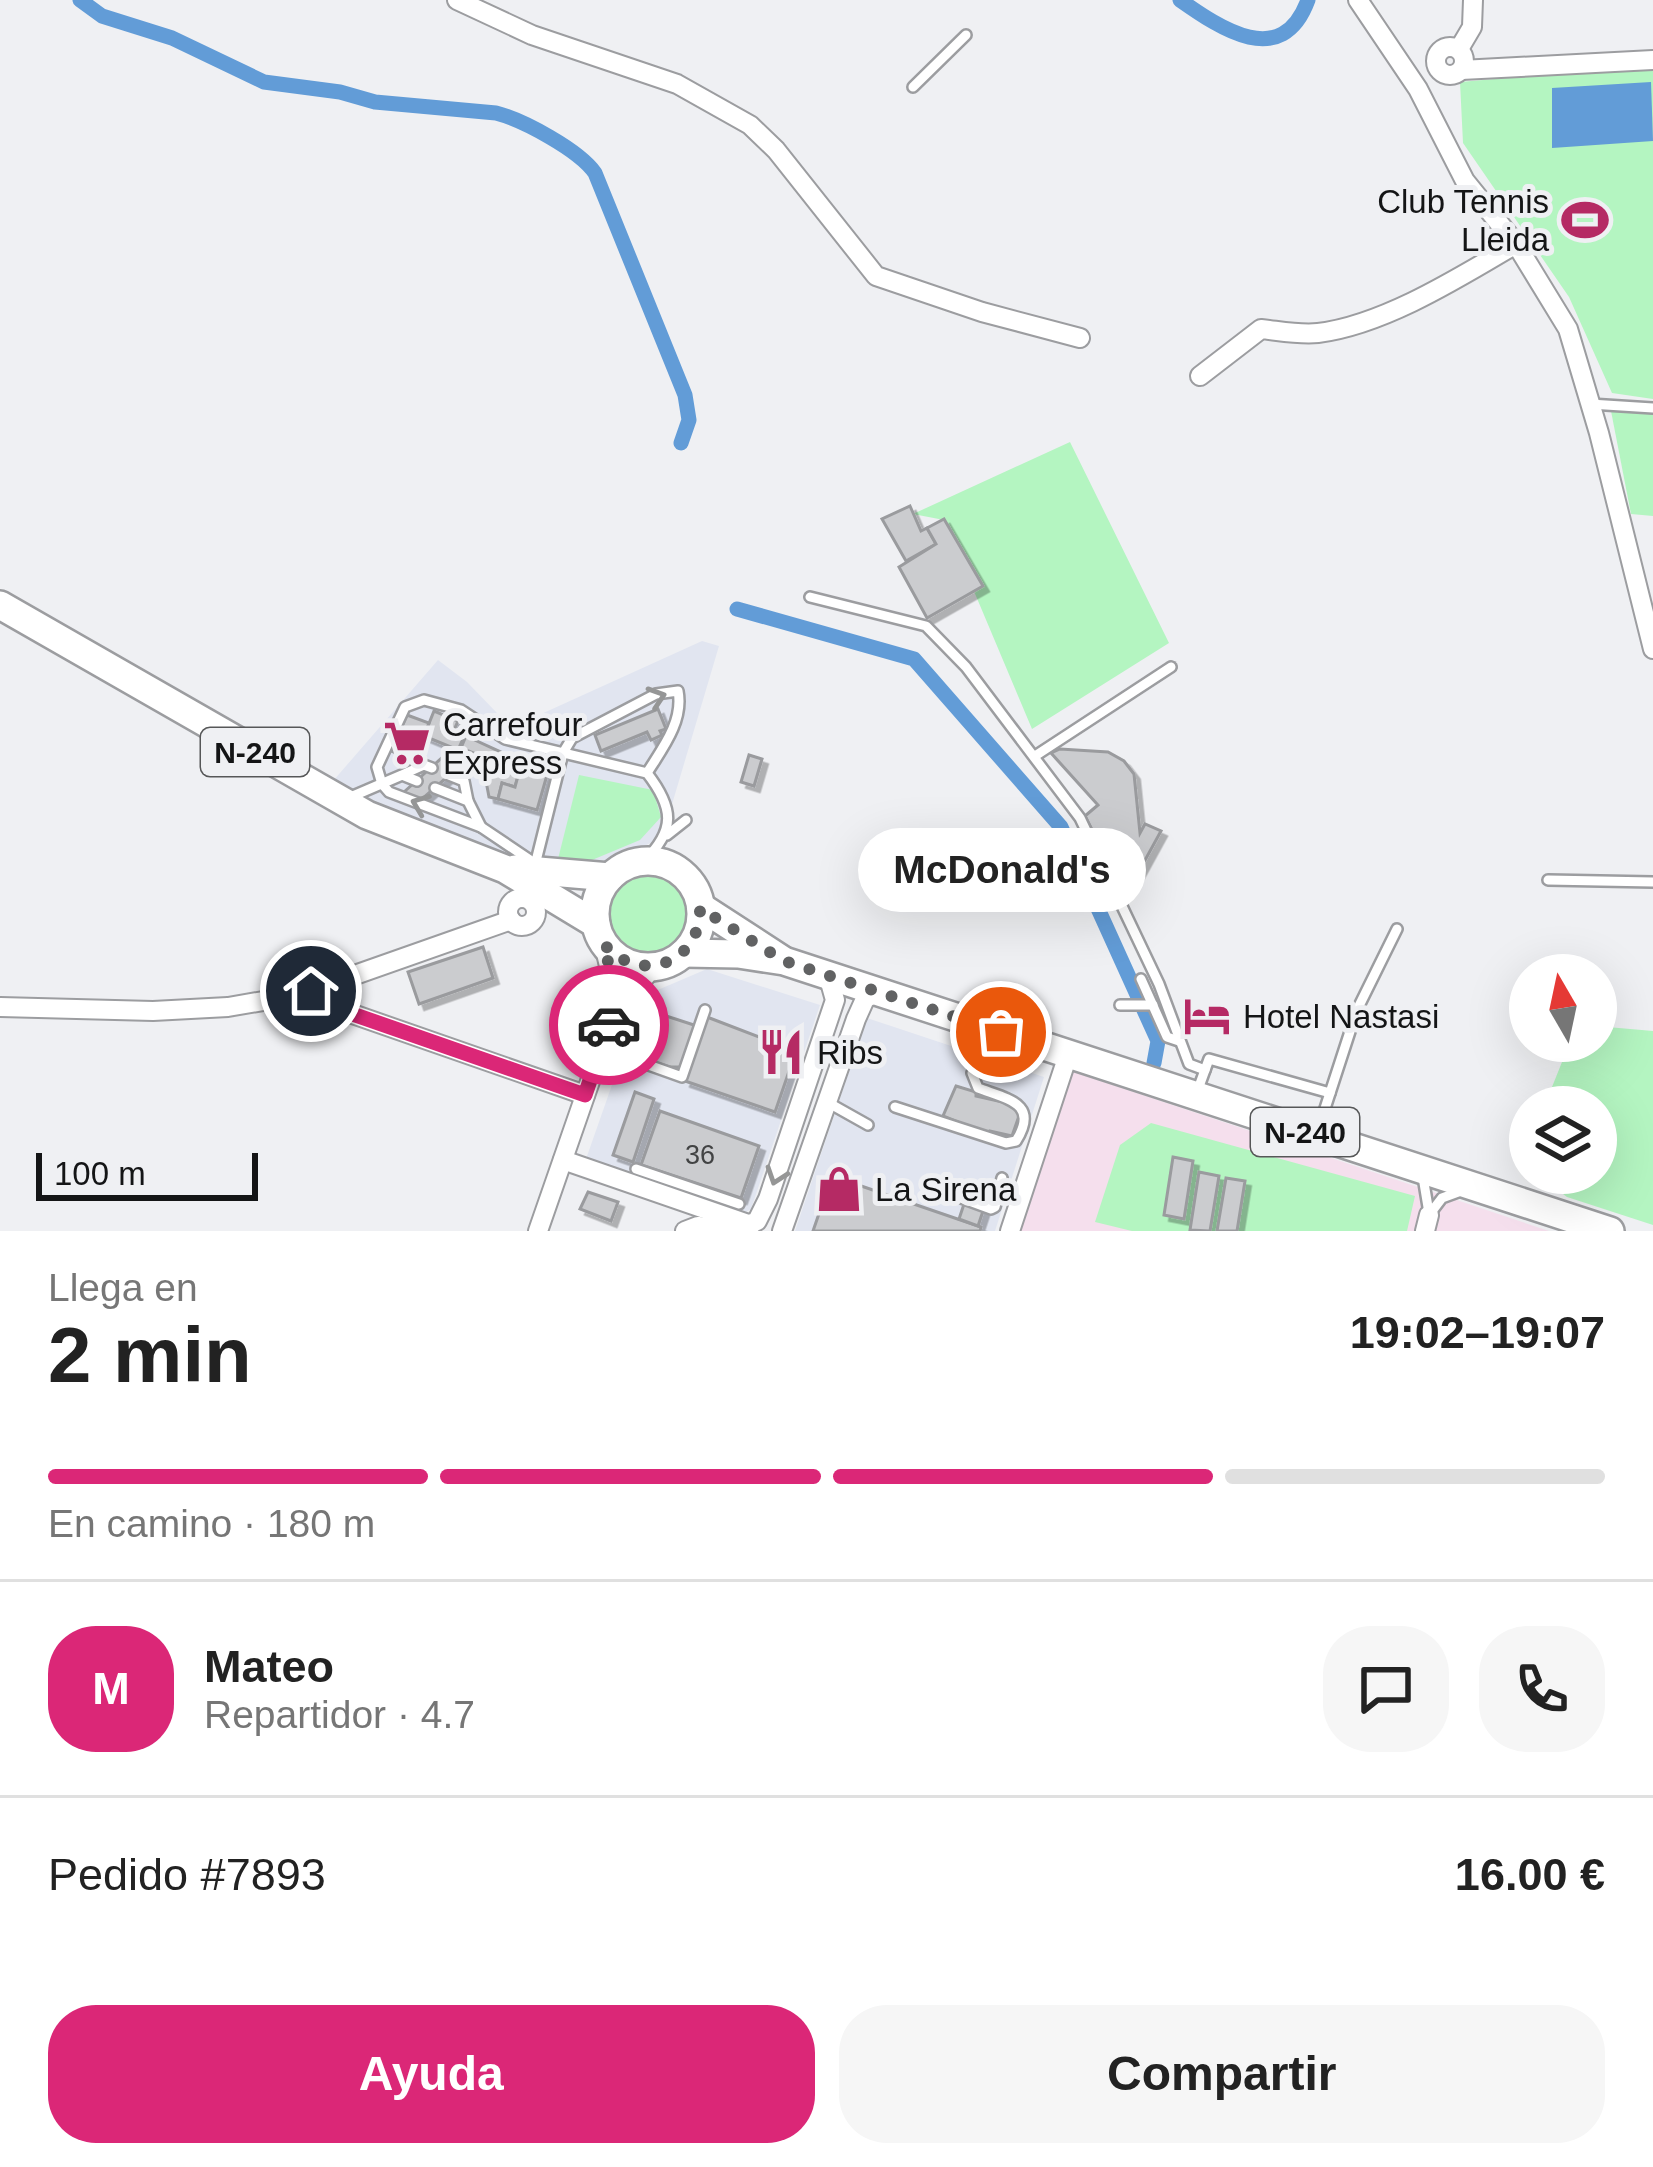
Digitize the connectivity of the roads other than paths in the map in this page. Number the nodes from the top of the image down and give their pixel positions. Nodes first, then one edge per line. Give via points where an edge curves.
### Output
1 (457, 0) edge
2 (1358, 0) edge
3 (1473, 0) edge
4 (966, 35) dead end
5 (1459, 50) junction
6 (1653, 60) edge
7 (1439, 70) junction
8 (1461, 70) junction
9 (913, 87) dead end
10 (1418, 89) junction
11 (1516, 244) junction
12 (1079, 338) dead end
13 (1200, 376) dead end
14 (1590, 404) junction
15 (1653, 408) edge
16 (810, 597) dead end
17 (0, 605) edge
18 (1653, 649) edge
19 (1171, 667) dead end
20 (562, 753) junction
21 (1034, 756) junction
22 (431, 768) dead end
23 (647, 773) junction
24 (402, 775) junction
25 (449, 775) dead end
26 (417, 781) dead end
27 (382, 784) junction
28 (435, 788) dead end
29 (341, 801) junction
30 (468, 801) junction
31 (686, 820) dead end
32 (481, 827) junction
33 (667, 836) junction
34 (644, 861) junction
35 (536, 866) junction
36 (505, 869) junction
37 (610, 877) junction
38 (1548, 880) dead end
39 (1653, 882) edge
40 (700, 908) junction
41 (511, 920) dead end
42 (1397, 929) dead end
43 (600, 934) junction
44 (684, 953) junction
45 (784, 961) junction
46 (653, 967) junction
47 (828, 975) junction
48 (1141, 979) dead end
49 (338, 981) junction
50 (877, 992) junction
51 (298, 995) junction
52 (1120, 1005) dead end
53 (1150, 1005) junction
54 (0, 1007) edge
55 (339, 1010) junction
56 (705, 1010) dead end
57 (610, 1021) junction
58 (1179, 1041) junction
59 (1068, 1055) junction
60 (626, 1057) dead end
61 (972, 1072) dead end
62 (1200, 1083) junction
63 (1330, 1094) junction
64 (585, 1095) junction
65 (895, 1107) dead end
66 (799, 1111) junction
67 (822, 1116) junction
68 (868, 1125) dead end
69 (1316, 1136) junction
70 (563, 1160) junction
71 (1416, 1168) junction
72 (636, 1169) dead end
73 (1002, 1178) dead end
74 (950, 1194) dead end
75 (1494, 1194) junction
76 (739, 1204) dead end
77 (1427, 1223) edge
78 (737, 1229) edge
79 (538, 1231) edge
80 (685, 1231) edge
81 (782, 1231) edge
82 (1010, 1231) edge
83 (1610, 1231) edge

1 - 12 street via 677,84 750,125 875,276
2 - 10 street
3 - 5 street via 1472,27
4 - 9 lane
5 - 7 street via 1442,49
5 - 8 street
6 - 8 street
7 - 8 street
7 - 10 street
10 - 11 street via 1466,181
11 - 13 street via 1393,310 1321,333 1261,329
11 - 14 street via 1568,328
14 - 15 lane
14 - 18 street
16 - 21 lane via 926,626
17 - 29 main road, N-240
19 - 21 lane
20 - 23 lane
20 -> 23 lane via 572,738 656,694 678,691 671,733
20 - 27 lane via 505,739 461,710 424,700 397,718 377,767
20 - 35 lane
21 - 58 lane via 1080,818
22 - 24 lane
23 - 33 lane via 665,806
24 - 26 lane
24 - 27 lane
25 - 30 lane via 464,781
27 - 29 lane
32 -> 27 lane
28 - 30 lane
29 - 36 main road, N-240
30 - 32 lane
31 - 33 lane
32 - 35 lane
33 - 34 lane
34 - 37 main road
34 - 40 main road, N-240 via 678,871
35 - 36 main road, N-240
35 - 37 main road, N-240
36 - 43 main road, N-240
37 - 43 main road via 597,899
38 - 39 lane
40 - 44 main road via 698,932
40 - 45 main road, N-240
41 - 49 street
42 - 63 lane via 1357,1010
43 - 46 main road, N-240 via 622,960
43 - 57 street via 613,984
44 - 45 main road, N-240
44 - 46 main road, N-240
45 - 47 main road, N-240
46 - 57 street
47 - 50 main road, N-240
47 - 66 street via 835,1000
48 - 53 lane
49 - 51 street
49 - 55 street
50 - 59 main road, N-240
50 - 67 street via 860,1008
51 - 54 street via 153,1011
51 - 55 street
52 - 53 lane
53 - 58 lane via 1167,1037
55 - 64 street
56 - 60 lane via 682,1077
57 - 64 street
58 - 62 lane
59 - 62 main road, N-240
59 - 82 street
61 - 65 lane via 978,1088 1023,1110 1016,1141
62 - 63 lane via 1208,1059
62 - 69 main road, N-240
63 - 69 lane
64 - 70 street
66 - 67 street
66 -> 78 street via 768,1199
67 - 68 lane
67 - 81 street
69 - 71 main road, N-240
70 - 78 street
70 - 79 street
71 - 75 main road, N-240
71 - 77 lane via 1427,1184
72 - 76 lane
73 - 74 lane via 993,1208
75 - 77 lane via 1442,1198
75 - 83 main road, N-240
78 - 80 street

